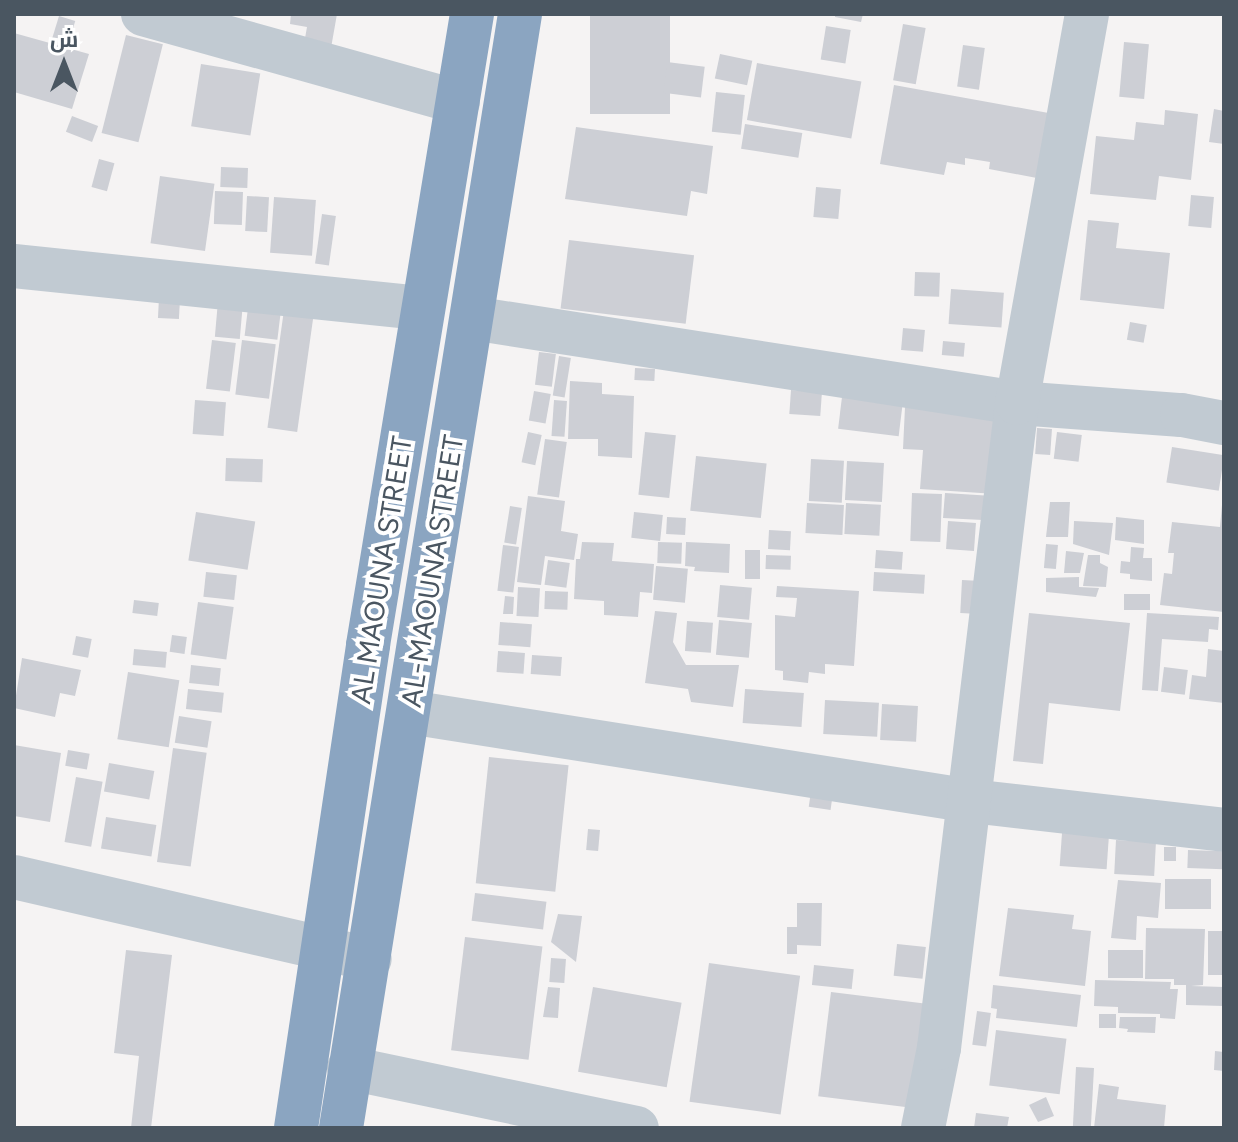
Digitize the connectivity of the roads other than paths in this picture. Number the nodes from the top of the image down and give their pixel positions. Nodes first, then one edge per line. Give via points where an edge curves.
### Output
1 (143, 14) edge
2 (472, 14) edge
3 (520, 14) edge
4 (1087, 14) edge
5 (458, 102) junction
6 (14, 266) edge
7 (423, 308) junction
8 (472, 318) junction
9 (1017, 403) junction
10 (1224, 423) edge
11 (409, 712) junction
12 (971, 801) junction
13 (1224, 830) edge
14 (14, 877) edge
15 (324, 947) junction
16 (370, 959) junction
17 (349, 1068) junction
18 (296, 1128) edge
19 (341, 1128) edge
20 (637, 1128) edge
21 (923, 1128) edge

1 - 5 street
2 - 5 highway, AL MAOUNA STREET
3 - 8 highway, AL-MAOUNA STREET
4 - 9 street
5 - 7 highway, AL MAOUNA STREET
6 - 7 street
7 - 15 highway, AL MAOUNA STREET
8 - 9 street
8 - 11 highway, AL-MAOUNA STREET
9 - 10 street
9 - 12 street
11 - 12 street
11 - 16 highway, AL-MAOUNA STREET
12 - 13 street
12 - 21 street via 939,1048
14 - 15 street
15 - 16 street
15 - 18 highway, AL MAOUNA STREET
16 - 17 highway, AL-MAOUNA STREET
17 - 19 highway, AL-MAOUNA STREET
17 - 20 street

